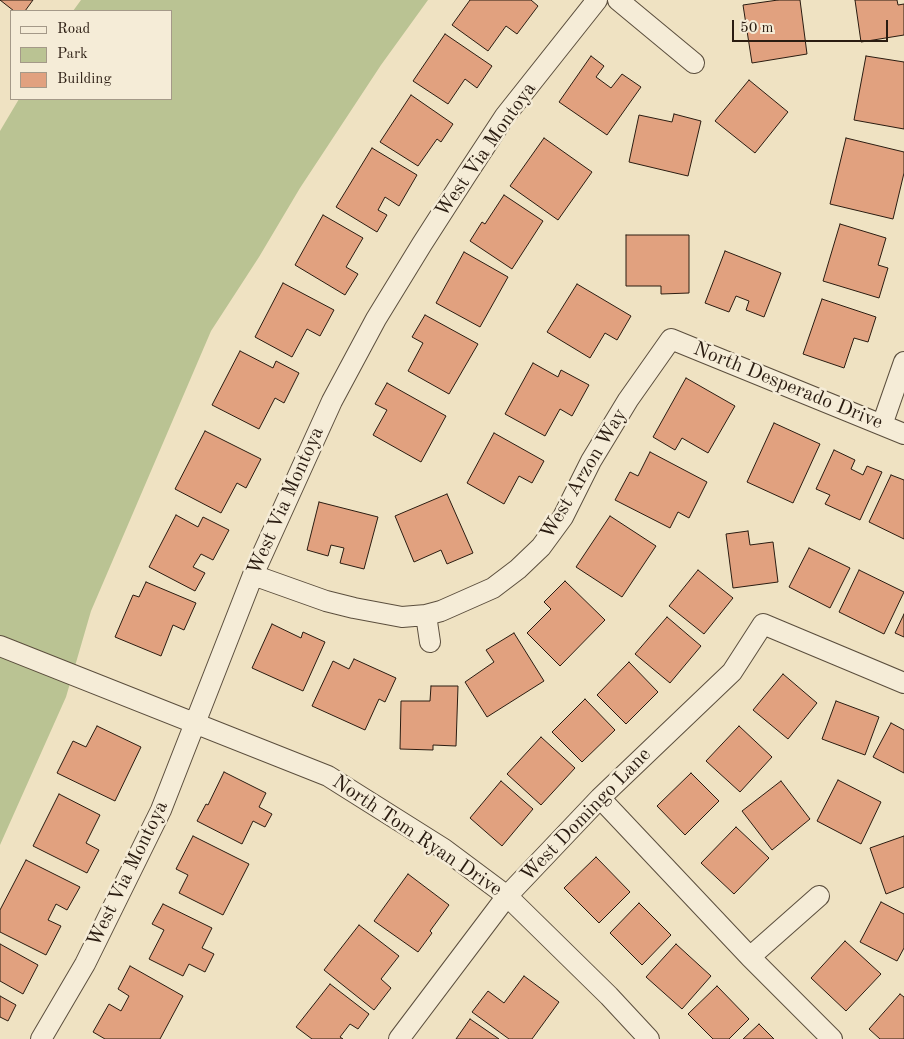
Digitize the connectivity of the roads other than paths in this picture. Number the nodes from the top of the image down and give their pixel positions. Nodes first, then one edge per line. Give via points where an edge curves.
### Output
1 (597, 0) edge
2 (618, 0) edge
3 (694, 63) dead end
4 (671, 338) joint
5 (904, 362) edge
6 (882, 424) junction
7 (904, 434) edge
8 (253, 575) junction
9 (426, 615) junction
10 (430, 642) dead end
11 (0, 646) edge
12 (904, 683) edge
13 (195, 723) junction
14 (600, 798) junction
15 (507, 896) junction
16 (819, 896) dead end
17 (750, 957) junction
18 (41, 1039) edge
19 (399, 1039) edge
20 (650, 1039) edge
21 (832, 1039) edge

1 - 8 street, West Via Montoya via 505,116 381,311 332,400
2 - 3 street
4 - 6 street, North Desperado Drive
4 - 9 street, West Arzon Way via 628,400 562,517 541,547 493,588
5 - 6 street
6 - 7 street, North Desperado Drive
8 - 9 street, West Arzon Way via 354,608 402,617
8 - 13 street, West Via Montoya
9 - 10 street
11 - 13 street, North Tom Ryan Drive
12 - 14 street, West Domingo Lane via 763,624 732,672
13 - 15 street, North Tom Ryan Drive via 328,776 444,848
13 - 18 street, West Via Montoya via 156,818 85,964
14 - 15 street, West Domingo Lane
14 - 17 street
15 - 19 street, West Domingo Lane
15 - 20 street, North Tom Ryan Drive
16 - 17 street
17 - 21 street

